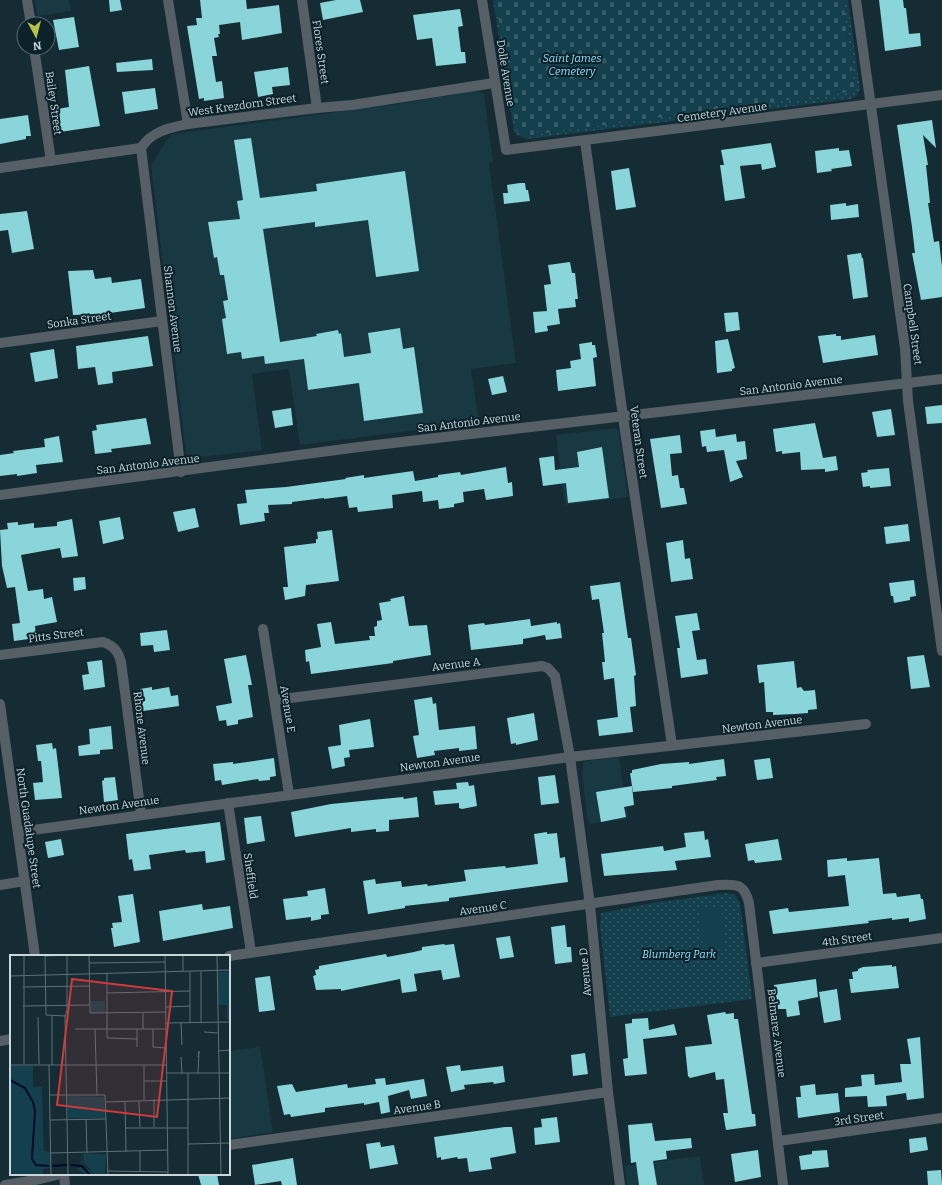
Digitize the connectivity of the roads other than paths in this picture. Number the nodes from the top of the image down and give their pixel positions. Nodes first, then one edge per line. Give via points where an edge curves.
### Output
1 (27, 0) edge
2 (168, 0) edge
3 (302, 0) edge
4 (482, 0) edge
5 (856, 0) edge
6 (30, 16) edge
7 (35, 56) edge
8 (494, 83) junction
9 (942, 95) edge
10 (870, 104) junction
11 (317, 108) junction
12 (188, 124) junction
13 (585, 141) junction
14 (141, 148) junction
15 (506, 150) joint
16 (51, 161) junction
17 (0, 168) edge
18 (162, 321) junction
19 (0, 343) edge
20 (942, 379) edge
21 (907, 383) junction
22 (623, 417) junction
23 (181, 472) junction
24 (0, 495) edge
25 (263, 629) dead end
26 (114, 647) joint
27 (942, 651) edge
28 (0, 655) edge
29 (275, 700) junction
30 (0, 704) edge
31 (866, 724) dead end
32 (672, 745) junction
33 (570, 757) junction
34 (289, 794) junction
35 (228, 803) junction
36 (141, 814) junction
37 (18, 832) junction
38 (25, 881) junction
39 (0, 885) edge
40 (740, 886) joint
41 (590, 905) junction
42 (942, 938) edge
43 (250, 952) junction
44 (35, 955) edge
45 (230, 956) edge
46 (756, 963) junction
47 (10, 1039) edge
48 (0, 1041) edge
49 (608, 1092) junction
50 (942, 1118) edge
51 (778, 1141) junction
52 (230, 1145) edge
53 (58, 1175) edge
54 (62, 1175) edge
55 (5, 1185) edge
56 (65, 1185) edge
57 (620, 1185) edge
58 (783, 1185) edge

1 - 6 street
2 - 12 street
3 - 11 street, Flores Street
4 - 8 street, Dolle Avenue
5 - 10 street, Campbell Street
7 - 16 street, Bailey Street
8 - 11 street, West Krezdorn Street via 389,100
8 - 15 street, Dolle Avenue
9 - 10 street, Cemetery Avenue
10 - 13 street, Cemetery Avenue
10 - 21 street, Campbell Street via 905,348
11 - 12 street, West Krezdorn Street
12 - 14 street, West Krezdorn Street via 157,133
13 - 15 street, Cemetery Avenue
13 - 22 street, Veteran Street
14 - 16 street
14 - 18 street, Shannon Avenue
16 - 17 street
18 - 19 street, Sonka Street
18 - 23 street, Shannon Avenue
20 - 21 street, San Antonio Avenue
21 - 22 street, San Antonio Avenue
21 - 27 street, Campbell Street
22 - 23 street, San Antonio Avenue via 366,446
22 - 32 street, Veteran Street
23 - 24 street, San Antonio Avenue
25 - 29 street, Avenue E
26 - 28 street, Pitts Street via 103,642 94,642
26 - 36 street, Rhone Avenue via 121,662
29 - 33 street, Avenue A via 542,666 548,668 555,676
29 - 34 street, Avenue E
30 - 37 street, North Guadalupe Street
31 - 32 street, Newton Avenue
32 - 33 street, Newton Avenue
33 - 34 street, Newton Avenue
33 - 41 street, Avenue D
34 - 35 street, Newton Avenue
35 - 36 street, Newton Avenue
35 - 43 street, Sheffield
36 - 37 street, Newton Avenue
37 - 38 street, North Guadalupe Street
38 - 39 street
38 - 44 street, North Guadalupe Street
40 - 41 street, Avenue C via 718,885
40 - 46 street, Belmarez Avenue via 747,894
41 - 43 street, Avenue C
41 - 49 street, Avenue D
42 - 46 street, 4th Street
43 - 45 street, Avenue C
46 - 51 street, Belmarez Avenue
47 - 48 street
49 - 52 street, Avenue B
49 - 57 street, Avenue D
50 - 51 street, 3rd Street
51 - 58 street, Belmarez Avenue
53 - 55 street
54 - 56 street

